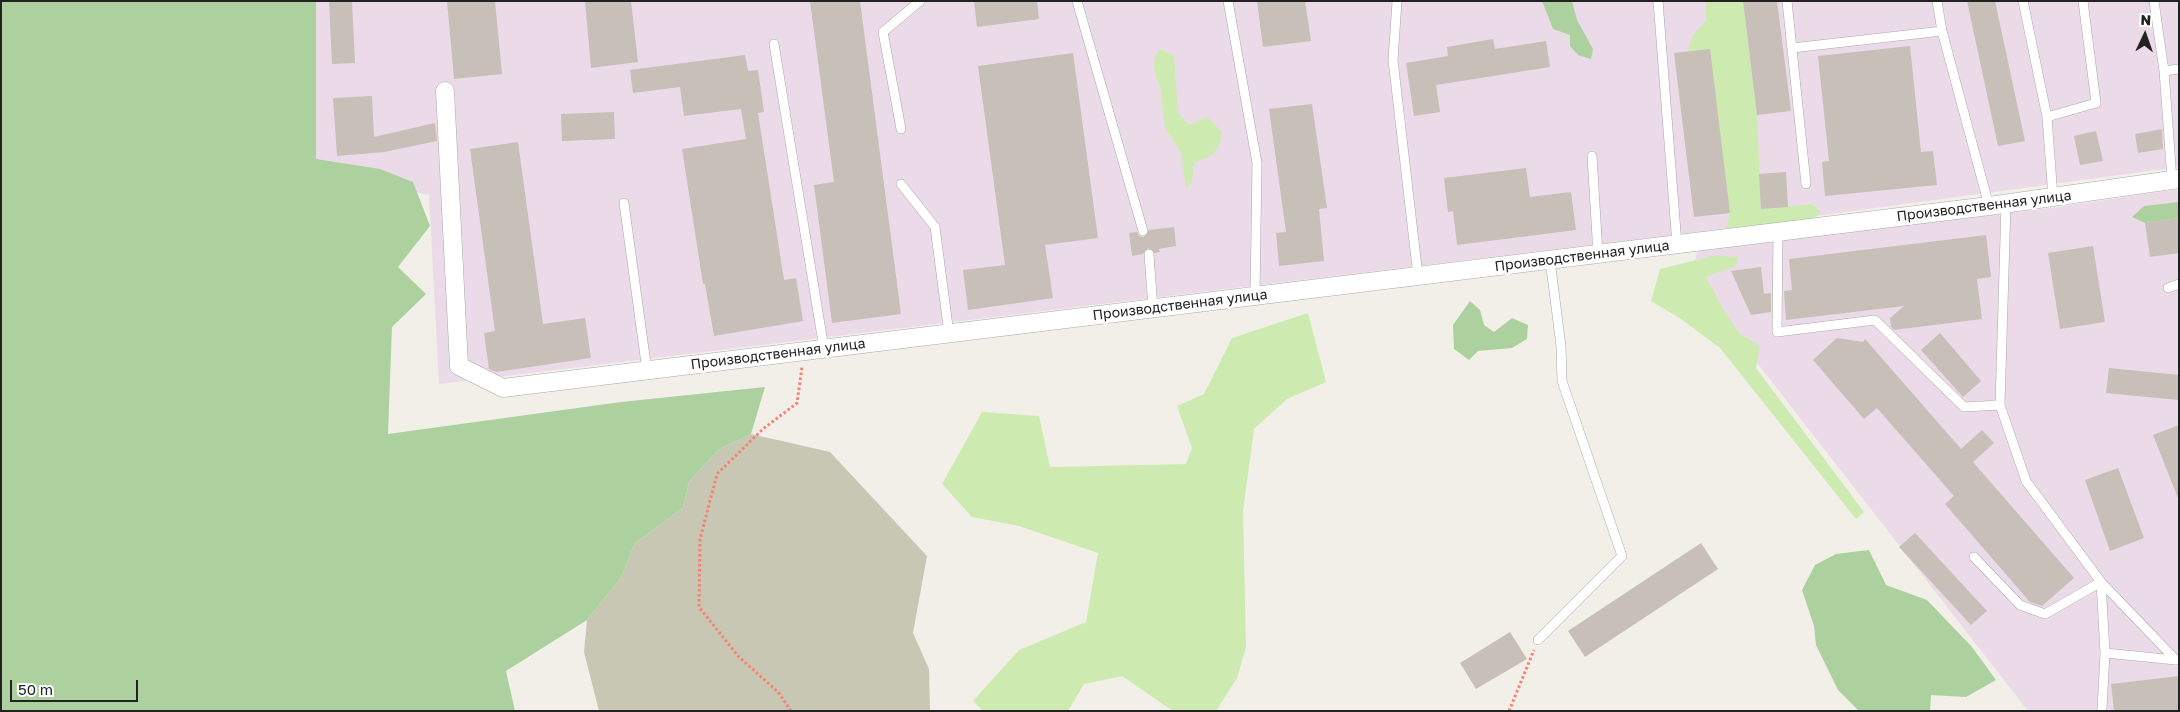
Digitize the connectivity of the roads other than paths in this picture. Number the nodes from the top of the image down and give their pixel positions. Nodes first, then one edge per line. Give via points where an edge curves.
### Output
1 (920, 1) edge
2 (1076, 1) edge
3 (1228, 1) edge
4 (1397, 1) edge
5 (1658, 1) edge
6 (1787, 1) edge
7 (1937, 1) edge
8 (2023, 1) edge
9 (2084, 1) edge
10 (2154, 1) edge
11 (1942, 31) junction
12 (774, 44) dead end
13 (1792, 48) junction
14 (2179, 69) edge
15 (2164, 71) junction
16 (445, 92) dead end
17 (2047, 117) junction
18 (901, 129) dead end
19 (1592, 156) dead end
20 (2175, 180) edge
21 (901, 184) dead end
22 (1806, 184) dead end
23 (2053, 197) junction
24 (624, 203) dead end
25 (1998, 205) junction
26 (1143, 231) dead end
27 (1778, 232) junction
28 (1677, 244) junction
29 (1149, 254) dead end
30 (1598, 254) junction
31 (1550, 260) junction
32 (1418, 276) junction
33 (2179, 284) edge
34 (2168, 288) dead end
35 (1255, 296) junction
36 (1153, 309) junction
37 (949, 334) junction
38 (824, 349) junction
39 (647, 371) junction
40 (2000, 405) junction
41 (1974, 557) dead end
42 (2100, 582) junction
43 (1538, 640) road end
44 (2105, 652) junction
45 (2102, 709) dead end

1 - 18 lane via 883,32
2 - 26 lane
3 - 35 lane via 1257,163
4 - 32 lane via 1394,60
5 - 28 lane
6 - 13 lane
7 - 11 lane
8 - 17 lane
9 - 17 lane via 2096,104
10 - 15 lane
11 - 13 lane
11 - 25 lane
12 - 38 lane
13 - 22 lane
14 - 15 lane
15 - 20 lane
16 - 39 street, Производственная улица via 459,366 503,388
17 - 23 lane
19 - 30 lane
20 - 23 street, Производственная улица
21 - 37 lane via 935,227
23 - 25 street, Производственная улица
24 - 39 lane
25 - 27 street, Производственная улица
25 - 40 lane
27 - 28 street, Производственная улица
27 - 40 lane via 1777,332 1875,320 1964,407
28 - 30 street, Производственная улица
29 - 36 lane
30 - 31 street, Производственная улица
31 - 32 street, Производственная улица
31 - 43 lane via 1562,346 1562,381 1622,556
32 - 35 street, Производственная улица
33 - 34 lane
35 - 36 street, Производственная улица
36 - 37 street, Производственная улица
37 - 38 street, Производственная улица
38 - 39 street, Производственная улица
40 - 42 lane via 2026,481
41 - 42 lane via 2020,605 2046,614
42 - 44 lane
42 - 44 lane via 2176,660
44 - 45 lane

